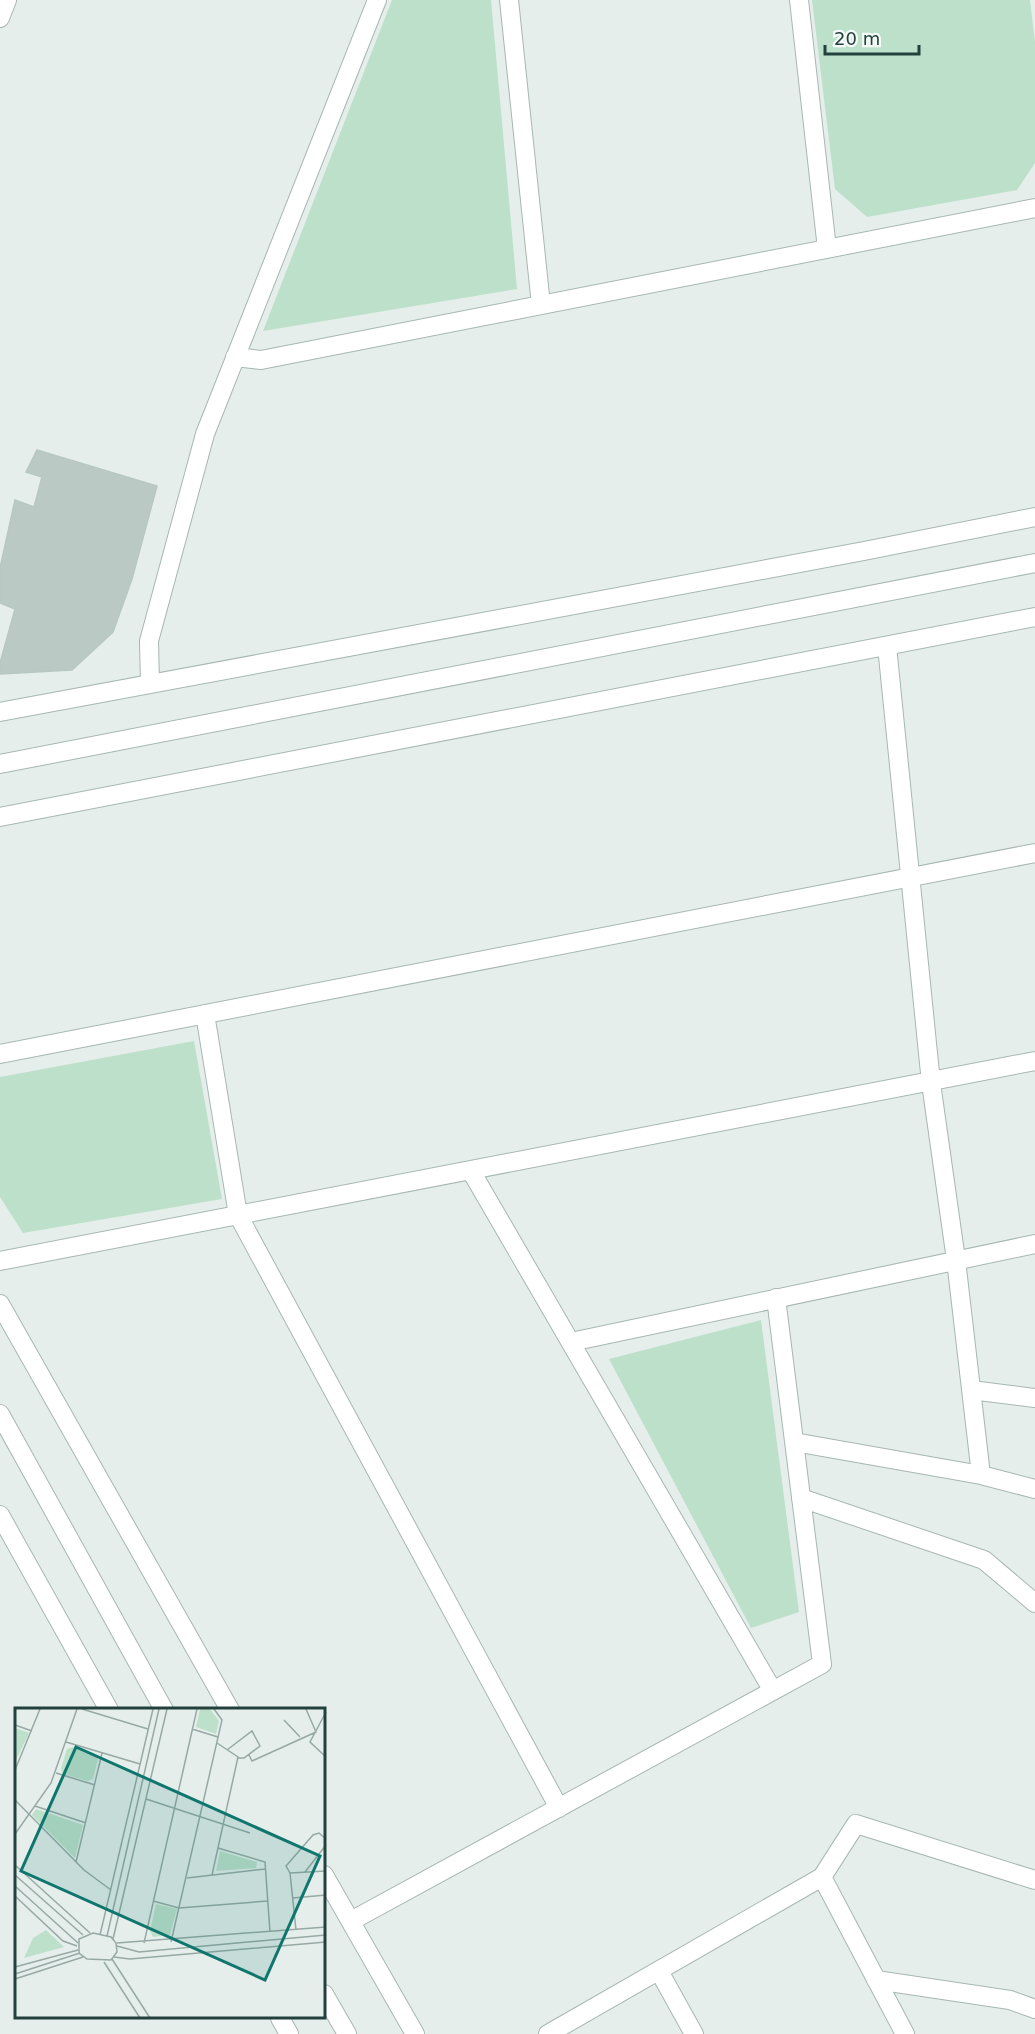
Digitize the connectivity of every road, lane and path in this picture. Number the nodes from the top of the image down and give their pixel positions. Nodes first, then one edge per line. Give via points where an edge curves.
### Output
1 (7, 0) edge
2 (377, 0) edge
3 (509, 0) edge
4 (799, 0) edge
5 (0, 18) edge
6 (1035, 208) edge
7 (827, 249) junction
8 (541, 305) junction
9 (235, 357) junction
10 (1035, 517) edge
11 (1035, 563) edge
12 (1035, 617) edge
13 (887, 646) junction
14 (150, 684) junction
15 (0, 712) edge
16 (0, 764) edge
17 (0, 817) edge
18 (1035, 853) edge
19 (910, 877) junction
20 (205, 1014) junction
21 (0, 1054) edge
22 (1035, 1061) edge
23 (931, 1083) junction
24 (471, 1171) junction
25 (238, 1215) junction
26 (1035, 1244) edge
27 (956, 1260) junction
28 (0, 1261) edge
29 (776, 1299) junction
30 (0, 1304) edge
31 (571, 1342) junction
32 (971, 1390) junction
33 (1035, 1398) edge
34 (0, 1414) edge
35 (794, 1442) junction
36 (981, 1475) junction
37 (1035, 1489) edge
38 (801, 1498) junction
39 (0, 1515) edge
40 (1035, 1603) edge
41 (773, 1691) junction
42 (108, 1708) edge
43 (163, 1708) edge
44 (229, 1708) edge
45 (559, 1808) junction
46 (822, 1877) junction
47 (326, 1878) edge
48 (1035, 1880) edge
49 (351, 1922) junction
50 (659, 1971) junction
51 (876, 1980) junction
52 (326, 1997) edge
53 (1035, 2009) edge
54 (281, 2019) edge
55 (289, 2034) edge
56 (347, 2034) edge
57 (415, 2034) edge
58 (548, 2034) edge
59 (694, 2034) edge
60 (905, 2034) edge

1 - 5 street
2 - 9 street
3 - 8 street
4 - 7 street
6 - 7 street
7 - 8 street
8 - 9 street via 261,360
9 - 14 street via 205,434 149,641
10 - 14 street
11 - 16 street
12 - 13 street
13 - 17 street
13 - 19 street
14 - 15 street
18 - 19 street
19 - 20 street
19 - 23 street
20 - 21 street
20 - 25 street
22 - 23 street
23 - 24 street
23 - 27 street
24 - 25 street
24 - 31 street
25 - 28 street
25 - 45 street
26 - 27 street
27 - 29 street
27 - 32 street
29 - 31 street
29 - 35 street
30 - 44 street
31 - 41 street
32 - 33 street
32 - 36 street
34 - 43 street
35 - 36 street
35 - 38 street
36 - 37 street
38 - 40 street via 984,1560
38 - 41 street via 822,1664
39 - 42 street
41 - 45 street
45 - 49 street
46 - 48 street via 856,1824
46 - 50 street
46 - 51 street
47 - 49 street
49 - 57 street
50 - 58 street
50 - 59 street
51 - 53 street via 1010,2000
51 - 60 street
52 - 56 street
54 - 55 street

